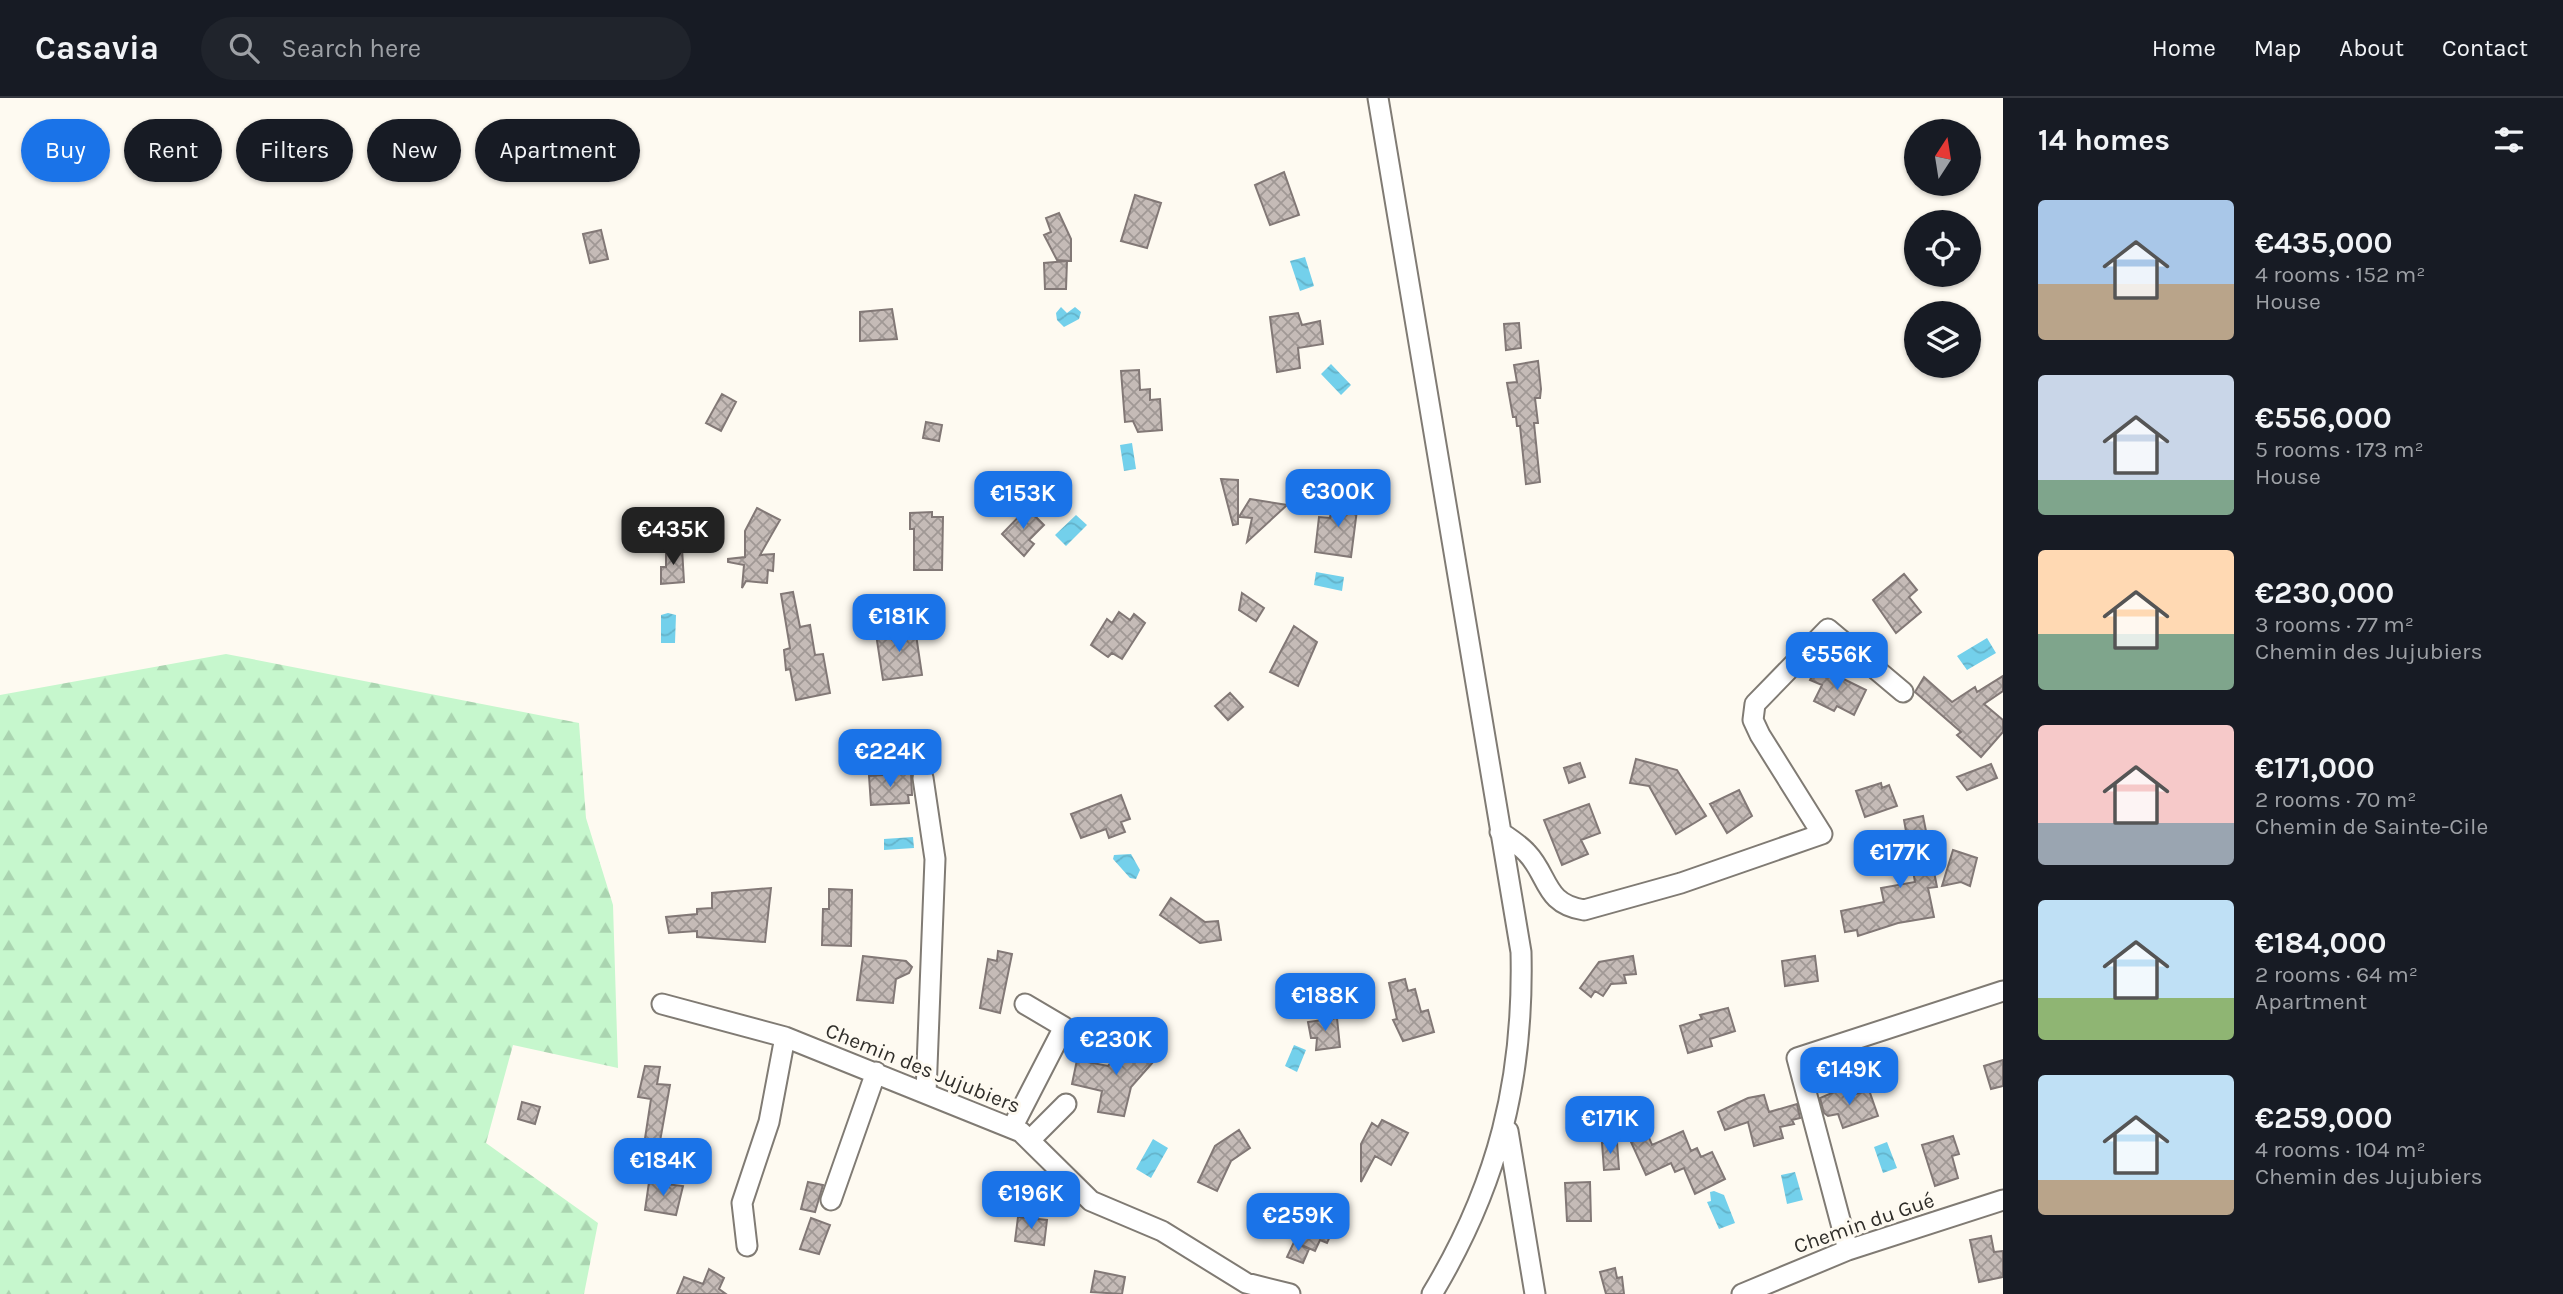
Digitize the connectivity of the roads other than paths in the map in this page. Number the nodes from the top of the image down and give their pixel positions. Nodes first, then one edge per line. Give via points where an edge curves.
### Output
1 (1378, 98) edge
2 (1903, 692) dead end
3 (923, 778) dead end
4 (1500, 832) junction
5 (2003, 992) edge
6 (662, 1004) dead end
7 (1025, 1004) dead end
8 (785, 1037) junction
9 (876, 1072) junction
10 (926, 1093) junction
11 (1066, 1104) dead end
12 (1507, 1123) junction
13 (1012, 1128) junction
14 (1030, 1140) junction
15 (831, 1200) dead end
16 (2003, 1200) edge
17 (747, 1246) dead end
18 (1848, 1250) junction
19 (1290, 1294) edge
20 (1432, 1294) edge
21 (1535, 1294) edge
22 (1742, 1294) edge

1 - 4 street
2 - 4 street via 1828,629 1755,704 1753,720 1760,735 1822,834 1745,862 1584,910 1571,908 1551,893 1528,853
3 - 10 street via 935,859
4 - 12 street via 1521,952 1522,1023
5 - 18 street via 1797,1058
6 - 8 street, Chemin des Jujubiers
7 - 13 street via 1064,1027
8 - 9 street, Chemin des Jujubiers
8 - 17 street via 769,1122 742,1203
9 - 10 street, Chemin des Jujubiers
9 - 15 street
10 - 13 street, Chemin des Jujubiers
11 - 14 street
12 - 20 street via 1470,1224
12 - 21 street
13 - 14 street, Chemin des Jujubiers
14 - 19 street, Chemin des Jujubiers via 1091,1201 1161,1231 1246,1283
16 - 18 street, Chemin du Gué
18 - 22 street, Chemin du Gué

